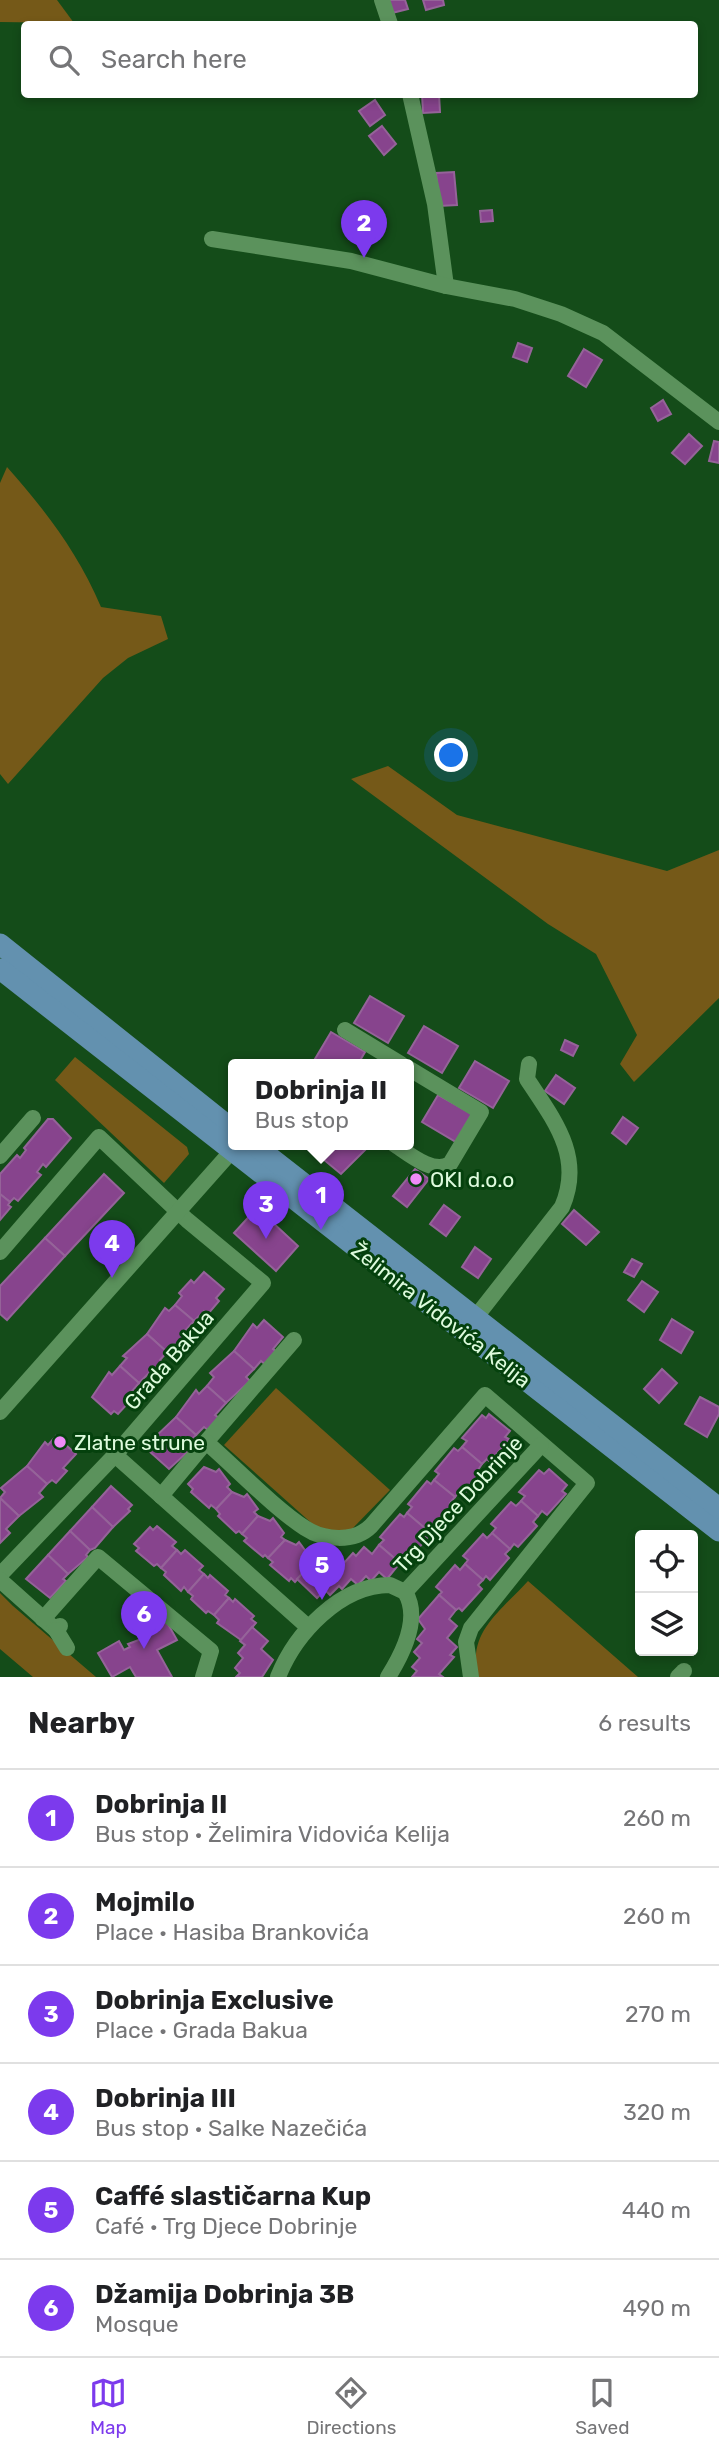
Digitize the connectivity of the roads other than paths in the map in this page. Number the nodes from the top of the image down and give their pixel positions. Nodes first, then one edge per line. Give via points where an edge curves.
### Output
1 (382, 0) edge
2 (389, 21) edge
3 (411, 98) edge
4 (212, 239) dead end
5 (446, 286) junction
6 (719, 422) edge
7 (0, 944) edge
8 (0, 969) edge
9 (345, 1030) dead end
10 (393, 1059) edge
11 (529, 1064) dead end
12 (414, 1072) edge
13 (33, 1118) dead end
14 (228, 1126) edge
15 (228, 1143) edge
16 (233, 1150) edge
17 (238, 1150) edge
18 (261, 1150) edge
19 (405, 1150) edge
20 (0, 1156) edge
21 (177, 1211) junction
22 (0, 1252) edge
23 (475, 1318) junction
24 (294, 1340) dead end
25 (0, 1412) edge
26 (206, 1442) junction
27 (541, 1444) junction
28 (115, 1455) junction
29 (161, 1496) junction
30 (719, 1508) edge
31 (719, 1531) edge
32 (0, 1578) edge
33 (405, 1592) junction
34 (53, 1625) junction
35 (308, 1627) junction
36 (67, 1647) dead end
37 (203, 1677) edge
38 (278, 1677) edge
39 (388, 1677) edge
40 (471, 1677) edge

1 - 2 street
3 - 5 street via 435,204
4 - 5 street via 351,261
5 - 6 street via 515,299 603,333
7 - 14 main road
8 - 15 main road, Želimira Vidovića Kelija
9 - 10 street
11 - 23 street via 527,1079 571,1159 570,1185 562,1207
12 - 19 street via 481,1112 445,1167 433,1166
13 - 20 street
16 - 21 street
17 - 31 main road, Želimira Vidovića Kelija
18 - 23 main road, Želimira Vidovića Kelija
21 - 22 street, Grada Bakua via 99,1137
21 - 25 street
21 - 28 street, Grada Bakua via 263,1283
23 - 30 main road, Želimira Vidovića Kelija
24 - 26 street
26 - 27 street via 305,1528 327,1537 347,1538 371,1526 485,1395
26 - 29 street
27 - 33 street, Trg Djece Dobrinje
27 - 40 street via 587,1483 471,1628 466,1642
28 - 29 street
28 - 32 street, Grada Bakua
29 - 35 street
32 - 34 street
33 - 35 street, Trg Djece Dobrinje via 390,1585 371,1588 338,1604
33 - 39 street, Trg Djece Dobrinje via 410,1624
34 - 36 street
34 - 37 street via 98,1557 211,1651
35 - 38 street, Trg Djece Dobrinje

